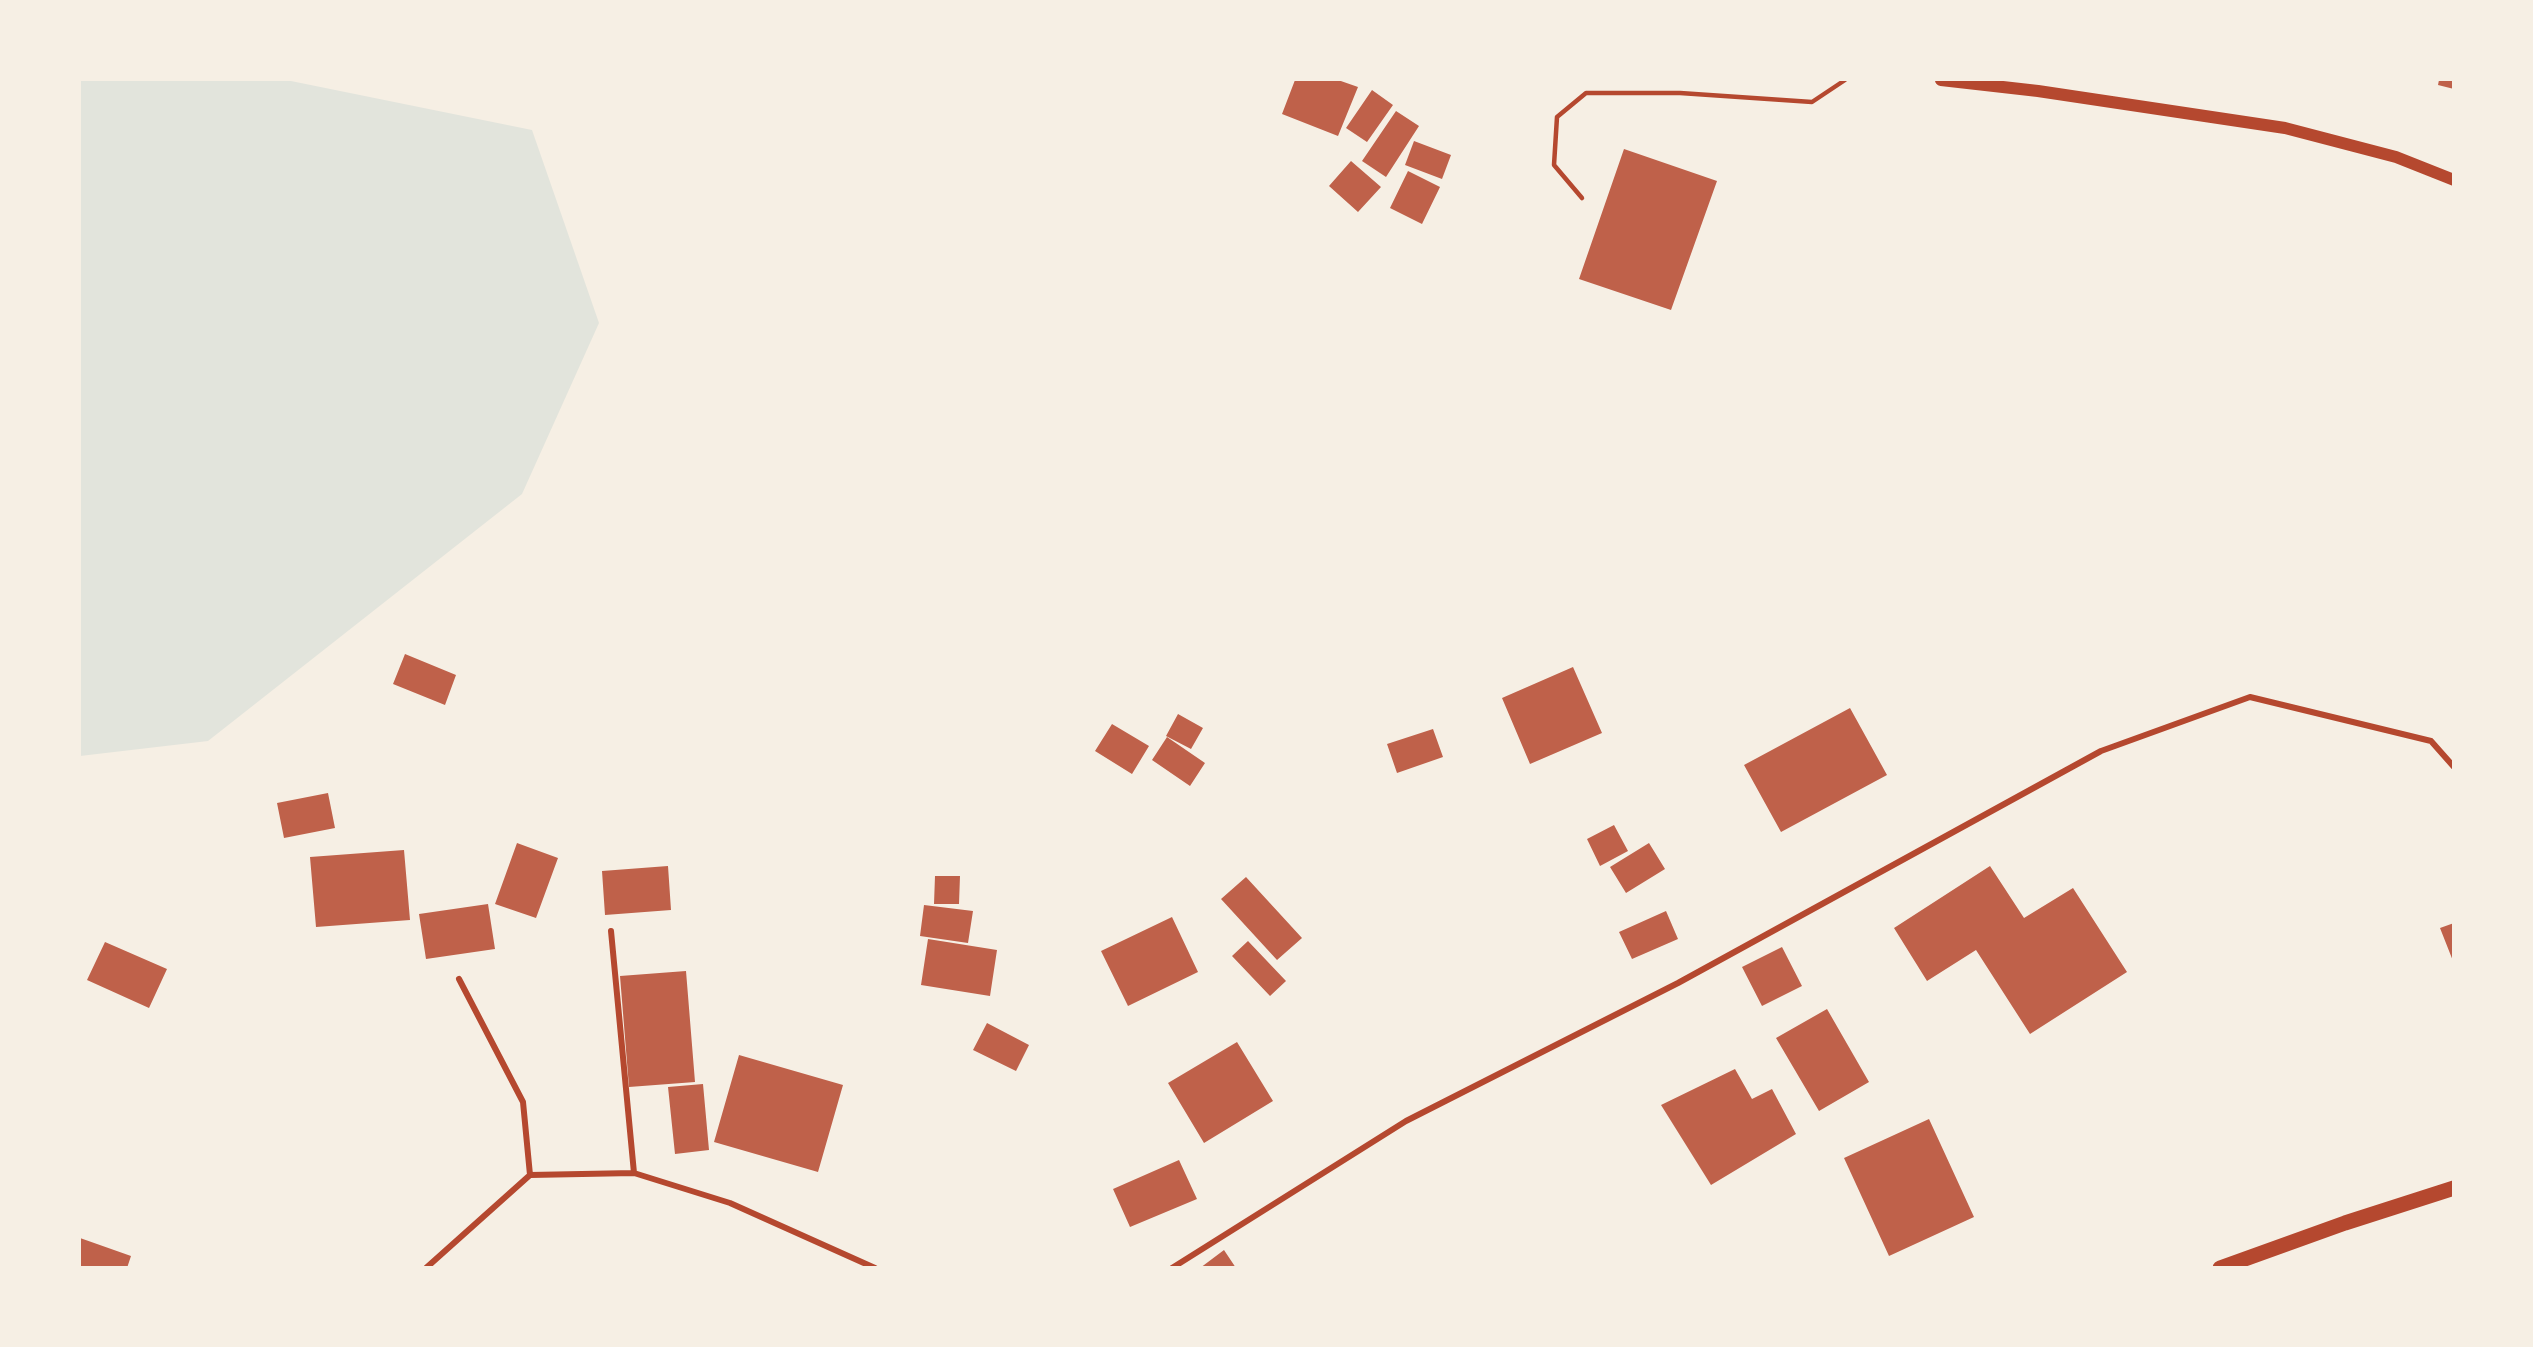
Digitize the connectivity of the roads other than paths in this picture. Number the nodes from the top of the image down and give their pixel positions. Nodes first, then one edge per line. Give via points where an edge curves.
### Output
1 (1845, 80) edge
2 (1941, 80) edge
3 (2454, 180) edge
4 (1582, 198) dead end
5 (2454, 767) edge
6 (611, 931) dead end
7 (459, 979) dead end
8 (634, 1173) junction
9 (530, 1175) junction
10 (2454, 1188) edge
11 (426, 1268) edge
12 (874, 1268) edge
13 (1172, 1268) edge
14 (2220, 1268) edge

1 - 4 lane via 1812,102 1680,93 1586,93 1557,117 1554,165
2 - 3 main road via 2285,128 2396,157
5 - 13 street via 2431,741 2250,697 2101,751 1678,983 1406,1121
6 - 8 street
7 - 9 street via 523,1102
8 - 9 street
8 - 12 street via 730,1203
9 - 11 street
10 - 14 main road

